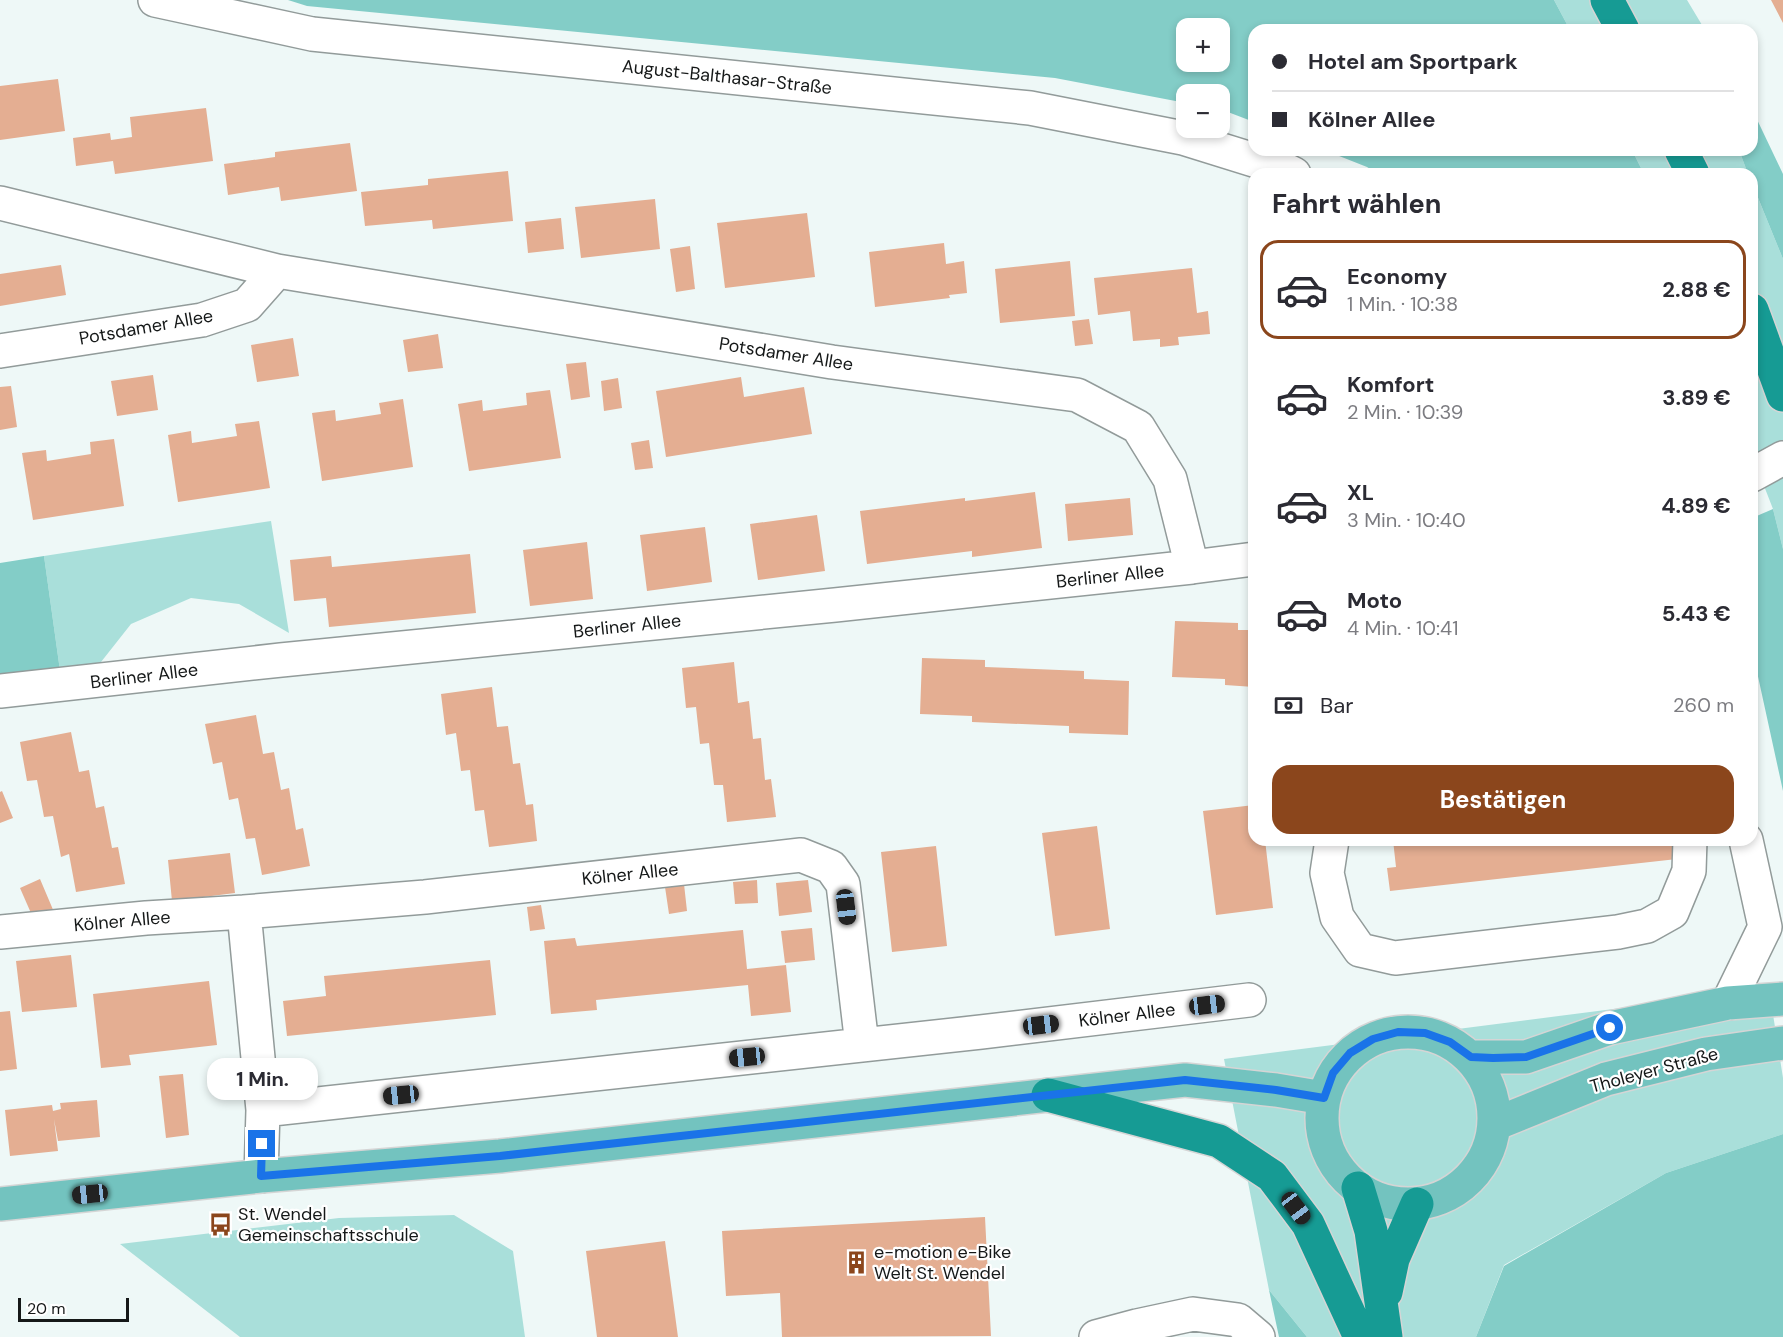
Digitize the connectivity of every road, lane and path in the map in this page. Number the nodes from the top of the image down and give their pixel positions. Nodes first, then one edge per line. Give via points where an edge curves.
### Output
1 (155, 0) edge
2 (1607, 0) edge
3 (1620, 24) edge
4 (1280, 168) edge
5 (0, 203) edge
6 (278, 272) junction
7 (1758, 326) edge
8 (0, 351) edge
9 (1783, 395) edge
10 (1783, 458) edge
11 (1758, 471) edge
12 (1248, 560) edge
13 (1192, 567) junction
14 (0, 692) edge
15 (1331, 846) edge
16 (1690, 846) edge
17 (1748, 846) edge
18 (244, 912) junction
19 (0, 932) edge
20 (1774, 933) edge
21 (1783, 999) edge
22 (1249, 1000) dead end
23 (1728, 1003) junction
24 (1783, 1044) edge
25 (862, 1045) junction
26 (1471, 1057) junction
27 (1048, 1095) junction
28 (1324, 1098) junction
29 (263, 1110) junction
30 (1495, 1124) junction
31 (261, 1176) junction
32 (1358, 1188) junction
33 (0, 1204) edge
34 (1417, 1204) junction
35 (1384, 1321) edge
36 (1096, 1337) edge
37 (1258, 1337) edge
38 (1360, 1337) edge

1 - 4 street, August-Balthasar-Straße via 312,34 1030,108 1183,138
2 - 3 highway
5 - 6 street, Potsdamer Allee
6 - 8 street, Potsdamer Allee via 247,305 202,320
6 - 13 street, Potsdamer Allee via 832,362 1077,395 1138,427 1170,478
7 - 9 highway
10 - 11 street
12 - 13 street, Berliner Allee
13 - 14 street, Berliner Allee
15 - 16 street via 1327,873 1337,917 1360,950 1395,958 1647,926 1672,912 1689,871
17 - 20 street
18 - 19 street, Kölner Allee
18 - 25 street, Kölner Allee via 426,897 801,855 831,867 843,884
18 - 29 street
20 - 23 street
21 - 23 main road
22 - 25 street, Kölner Allee
23 - 26 main road via 1610,1028 1526,1057
24 - 30 main road, Tholeyer Straße via 1706,1054 1606,1080
25 - 29 street, Kölner Allee
26 - 28 main road via 1450,1042 1425,1033 1398,1032 1373,1039 1350,1053 1333,1073
26 - 30 main road via 1490,1088
27 - 28 main road via 1185,1080
27 - 31 main road via 500,1156
27 - 38 highway via 1219,1142 1272,1176 1308,1224
28 - 32 main road via 1322,1123 1327,1148 1339,1171
29 - 31 street
30 - 34 main road via 1488,1153 1471,1178 1446,1196
31 - 33 main road
32 - 34 main road via 1386,1201
32 - 35 highway via 1371,1231
34 - 35 highway via 1394,1259
36 - 37 street via 1193,1314 1238,1320

